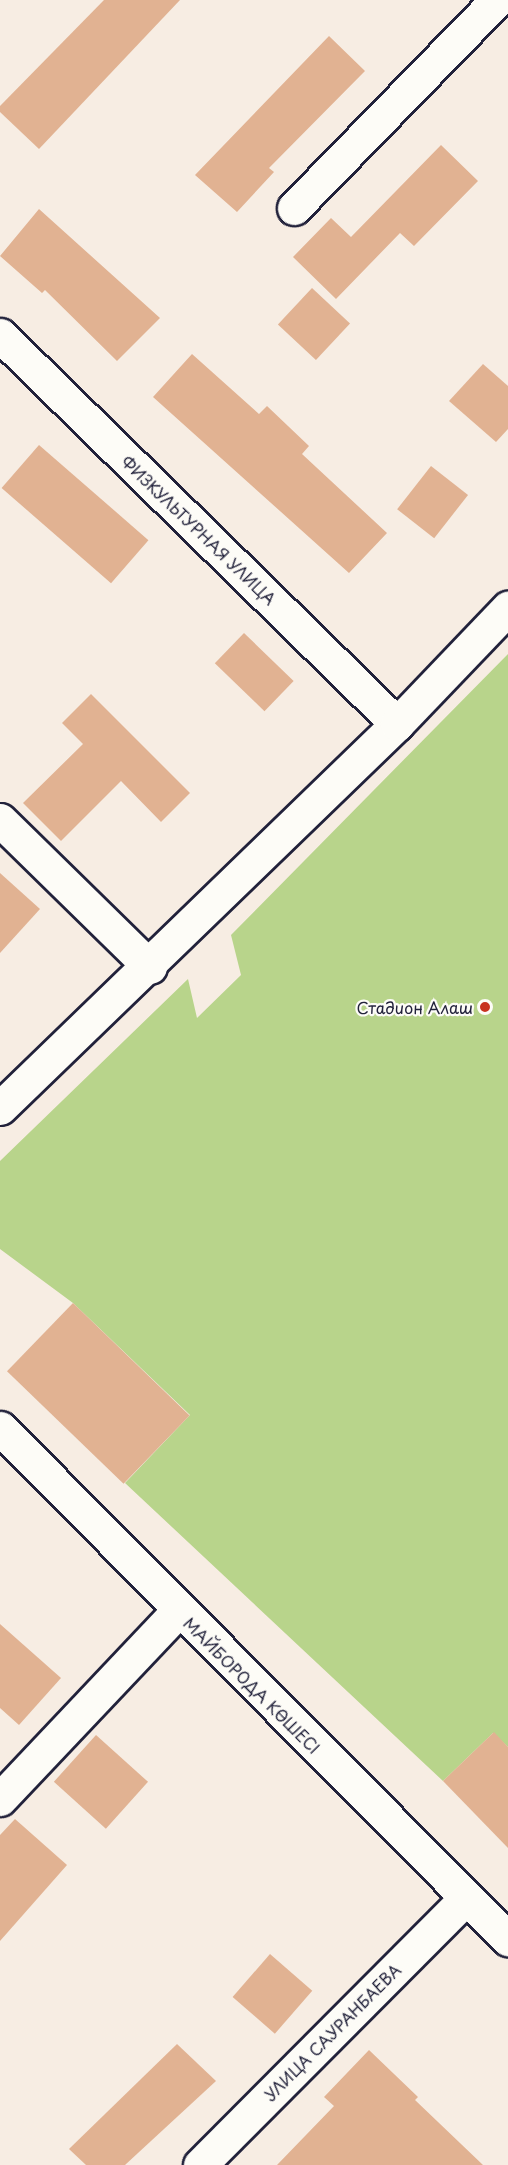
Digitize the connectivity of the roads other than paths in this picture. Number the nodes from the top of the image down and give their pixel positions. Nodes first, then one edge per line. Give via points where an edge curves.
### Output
1 (497, 0) edge
2 (294, 208) dead end
3 (0, 335) edge
4 (508, 608) edge
5 (397, 724) junction
6 (0, 820) edge
7 (150, 967) junction
8 (0, 1108) edge
9 (0, 1428) edge
10 (178, 1611) junction
11 (0, 1799) edge
12 (465, 1899) junction
13 (508, 1939) edge
14 (200, 2165) edge

1 - 2 street
3 - 5 street, ФИЗКУЛЬТУРНАЯ УЛИЦА
4 - 5 street
5 - 7 street
6 - 7 street
7 - 8 street
9 - 10 street, МАЙБОРОДА КӨШЕСІ
10 - 11 street
10 - 12 street, МАЙБОРОДА КӨШЕСІ
12 - 13 street, МАЙБОРОДА КӨШЕСІ
12 - 14 street, УЛИЦА САУРАНБАЕВА

